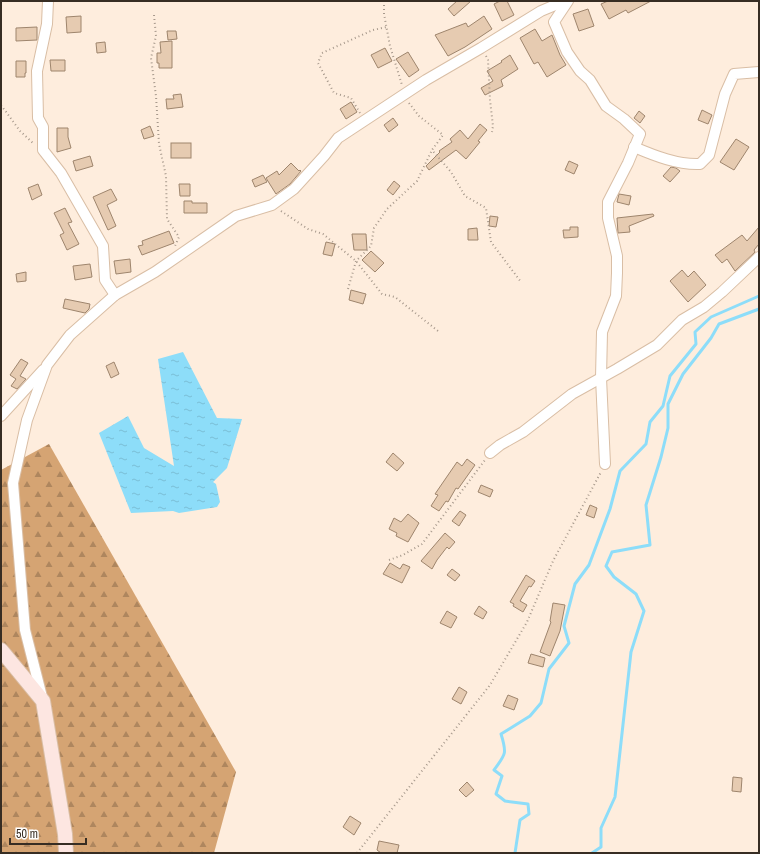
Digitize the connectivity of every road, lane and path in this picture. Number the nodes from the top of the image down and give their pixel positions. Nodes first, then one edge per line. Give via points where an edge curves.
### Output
1 (48, 1) edge
2 (384, 1) edge
3 (564, 1) edge
4 (568, 1) edge
5 (154, 15) dead end
6 (387, 26) junction
7 (481, 48) junction
8 (759, 72) edge
9 (402, 95) junction
10 (1, 105) edge
11 (364, 121) junction
12 (492, 132) dead end
13 (634, 147) junction
14 (43, 150) junction
15 (432, 150) junction
16 (272, 205) junction
17 (759, 257) edge
18 (356, 261) junction
19 (169, 262) junction
20 (522, 282) dead end
21 (348, 289) dead end
22 (115, 295) junction
23 (438, 331) dead end
24 (47, 365) junction
25 (602, 378) junction
26 (1, 416) edge
27 (490, 453) joint
28 (605, 464) joint
29 (389, 560) dead end
30 (1, 650) edge
31 (43, 701) junction
32 (66, 853) edge
33 (356, 853) edge

1 - 14 street via 38,71 38,118 43,127
2 - 6 path
3 - 7 street via 541,11
4 - 13 street via 554,22 567,52 580,71 590,80 606,106 640,134
5 - 19 path via 156,36 151,58 159,144 166,176 167,219 179,237
6 - 9 path
6 - 11 path via 322,53 318,63 334,93 351,98
7 - 9 street
7 - 12 path via 488,60 494,126
8 - 13 street via 734,74 725,94 709,155 700,164 686,164
9 - 11 street
9 - 15 path via 420,116 443,136
10 - 14 path via 20,131
11 - 16 street via 338,138 294,190
13 - 25 street via 608,202 608,218 617,256 617,273 616,296 602,332
14 - 22 street via 61,173 103,246 105,280
15 - 18 path via 417,181 387,209 374,228 370,246
15 - 20 path via 451,172 465,196 486,208 491,242
16 - 18 path via 308,229 323,234
16 - 19 street via 236,216
17 - 25 street via 722,292 682,320 657,344
18 - 21 path
18 - 23 path via 382,294 395,297
19 - 22 street
22 - 24 street via 70,335
24 - 26 street
24 - 31 street via 27,420 13,483 25,630
25 - 27 street via 572,394 523,432
25 - 28 street
27 - 29 path via 422,544
28 - 33 path via 553,562 527,622 490,685
30 - 31 street
31 - 32 street

